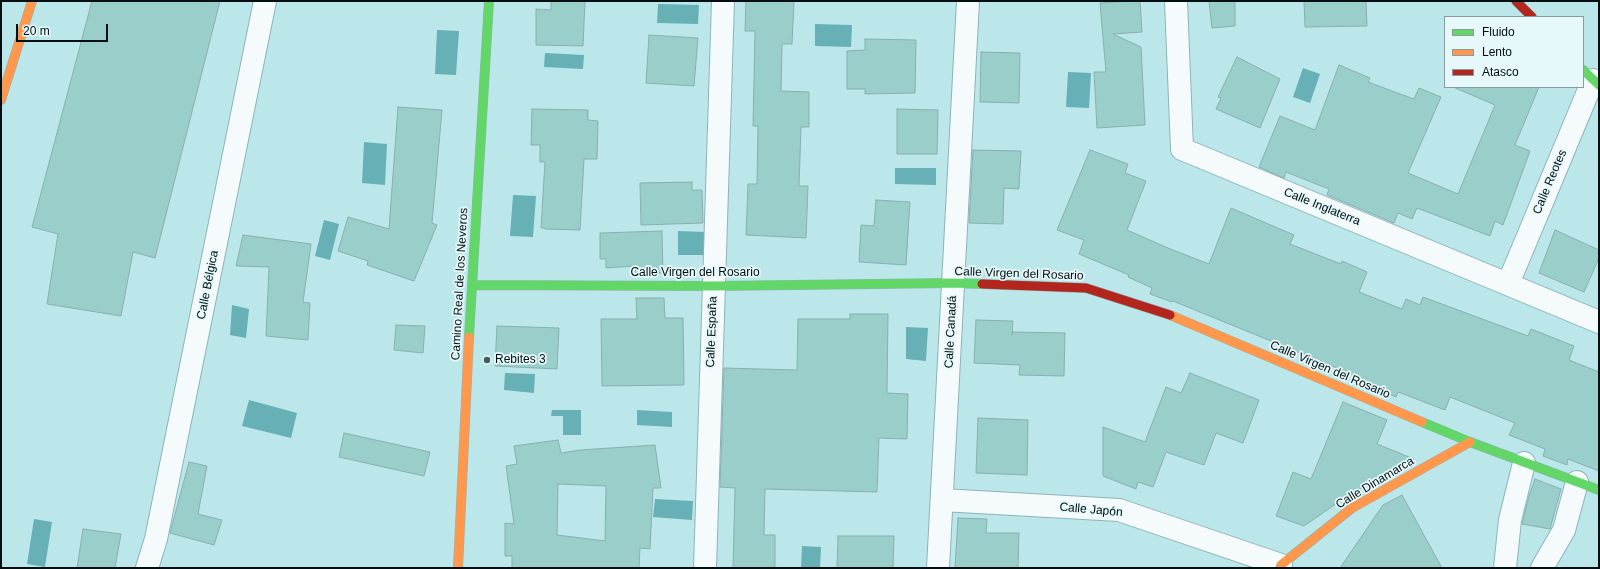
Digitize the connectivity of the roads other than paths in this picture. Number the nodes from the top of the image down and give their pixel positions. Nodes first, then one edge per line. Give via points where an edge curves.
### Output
1 (32, 1) edge
2 (265, 1) edge
3 (489, 1) edge
4 (723, 1) edge
5 (968, 1) edge
6 (1176, 1) edge
7 (1516, 1) edge
8 (1531, 16) edge
9 (1592, 78) edge
10 (1, 100) edge
11 (953, 283) junction
12 (1508, 284) junction
13 (472, 286) junction
14 (713, 286) junction
15 (1599, 322) edge
16 (1470, 442) junction
17 (1524, 463) junction
18 (1577, 482) junction
19 (1599, 490) edge
20 (942, 500) junction
21 (1280, 566) edge
22 (147, 568) edge
23 (458, 568) edge
24 (705, 568) edge
25 (938, 568) edge
26 (1505, 568) edge
27 (1542, 568) edge

1 - 10 street
2 - 22 street, Calle Bélgica via 156,539
3 - 13 street, Camino Real de los Neveros
4 - 14 street, Calle España
5 - 11 street, Calle Canadá
6 - 12 street, Calle Inglaterra via 1182,149
7 - 8 street
9 - 12 street, Calle Reotes
11 - 14 street, Calle Virgen del Rosario
11 - 16 street, Calle Virgen del Rosario via 1086,288 1170,315
11 - 20 street, Calle Canadá
12 - 15 street, Calle Inglaterra
13 - 14 street, Calle Virgen del Rosario
13 - 23 street, Camino Real de los Neveros
14 - 24 street, Calle España
16 - 17 street, Calle Virgen del Rosario
16 - 21 street, Calle Dinamarca via 1352,508
17 - 18 street, Calle Virgen del Rosario
17 - 26 street via 1510,520
18 - 19 street, Calle Virgen del Rosario
18 - 27 street via 1564,530
20 - 21 street, Calle Japón via 1119,510
20 - 25 street, Calle Canadá

